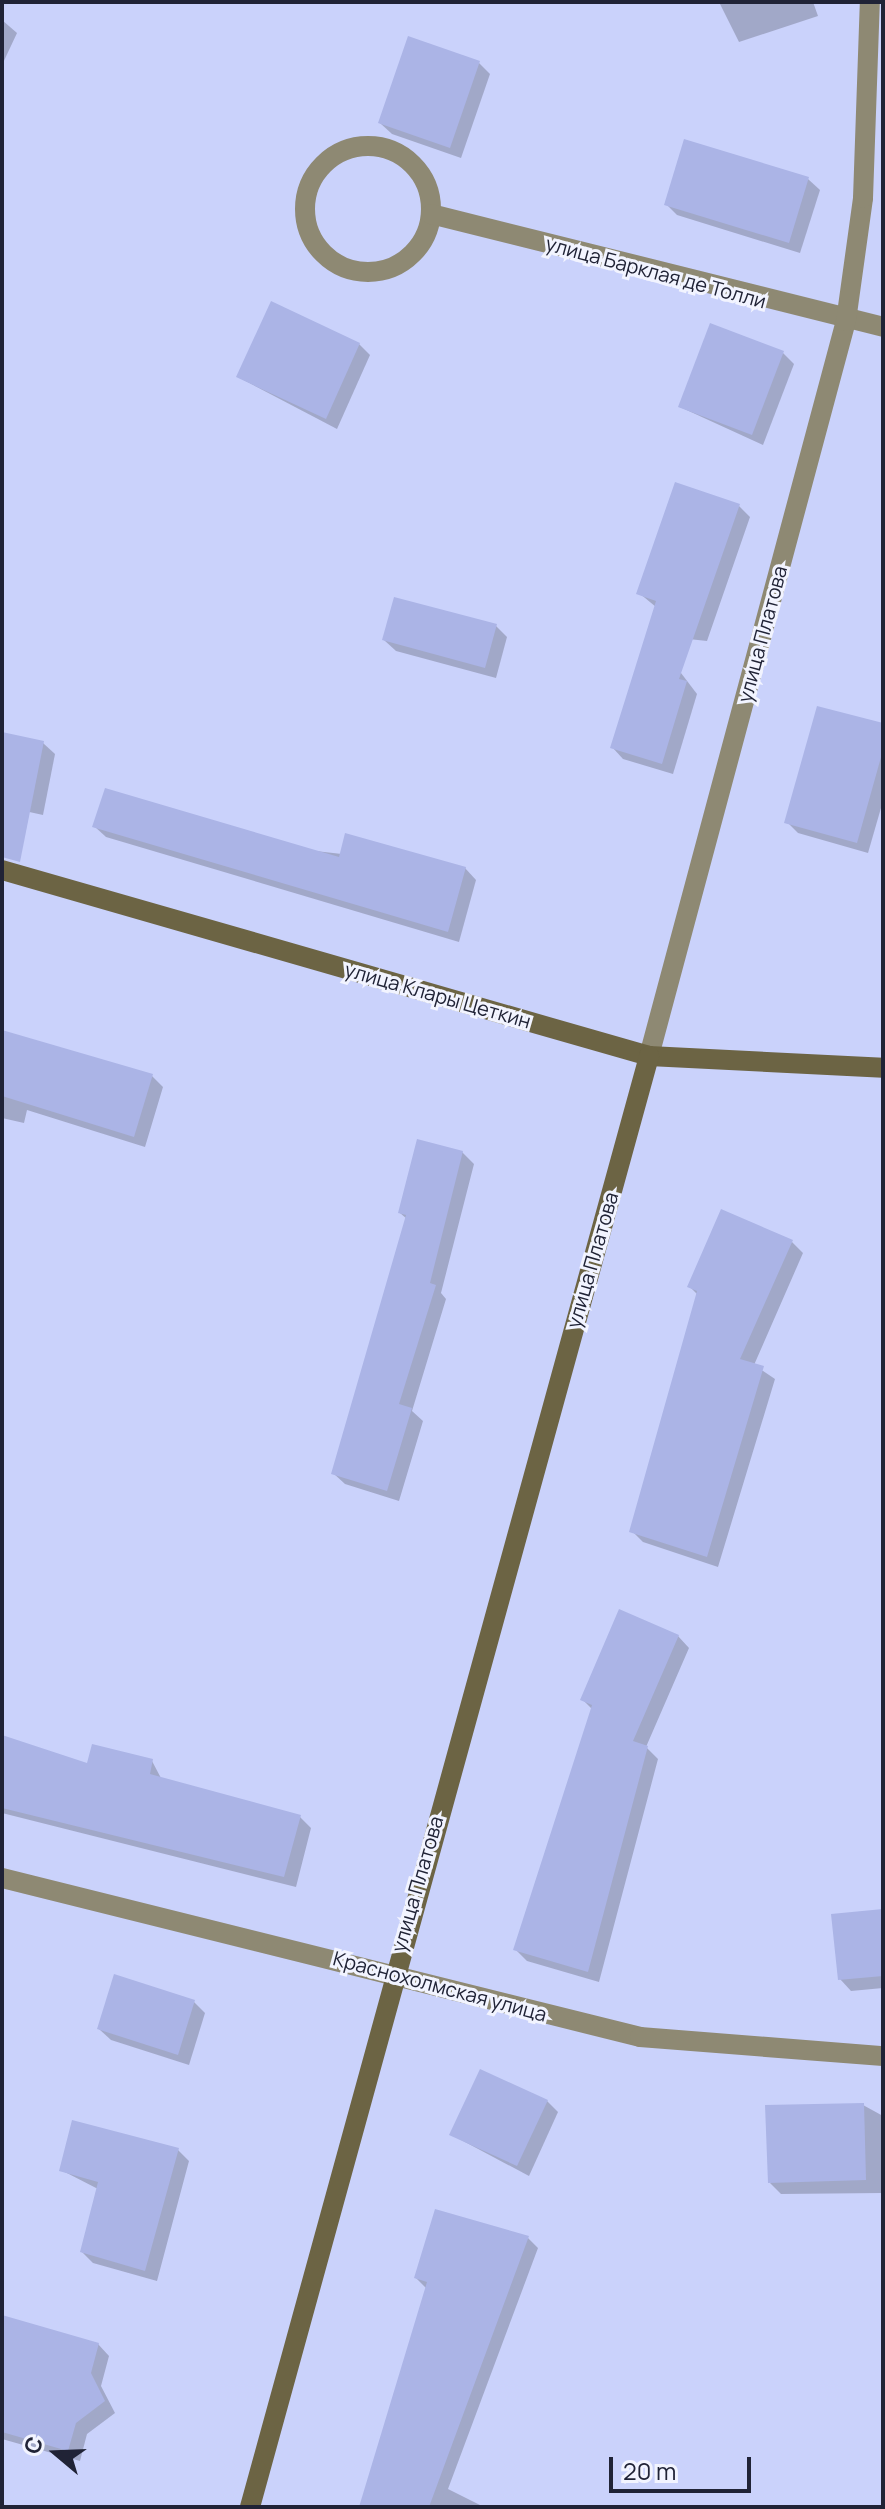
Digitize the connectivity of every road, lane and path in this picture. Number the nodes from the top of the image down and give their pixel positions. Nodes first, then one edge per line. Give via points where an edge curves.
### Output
1 (870, 2) edge
2 (431, 214) junction
3 (846, 321) junction
4 (883, 327) edge
5 (2, 870) edge
6 (649, 1056) junction
7 (883, 1068) edge
8 (2, 1878) edge
9 (392, 1974) junction
10 (883, 2056) edge
11 (250, 2507) edge

1 - 3 street, улица Платова via 863,198
2 - 2 street via 421,175 405,158 369,146 325,161 306,194 317,248 356,272 407,259
2 - 3 street, улица Барклая де Толли
3 - 4 street, улица Барклая де Толли
3 - 6 street, улица Платова
5 - 6 street, улица Клары Цеткин
6 - 7 street, улица Клары Цеткин
6 - 9 street, улица Платова
8 - 9 street, Краснохолмская улица
9 - 10 street, Краснохолмская улица via 640,2037
9 - 11 street, улица Платова

